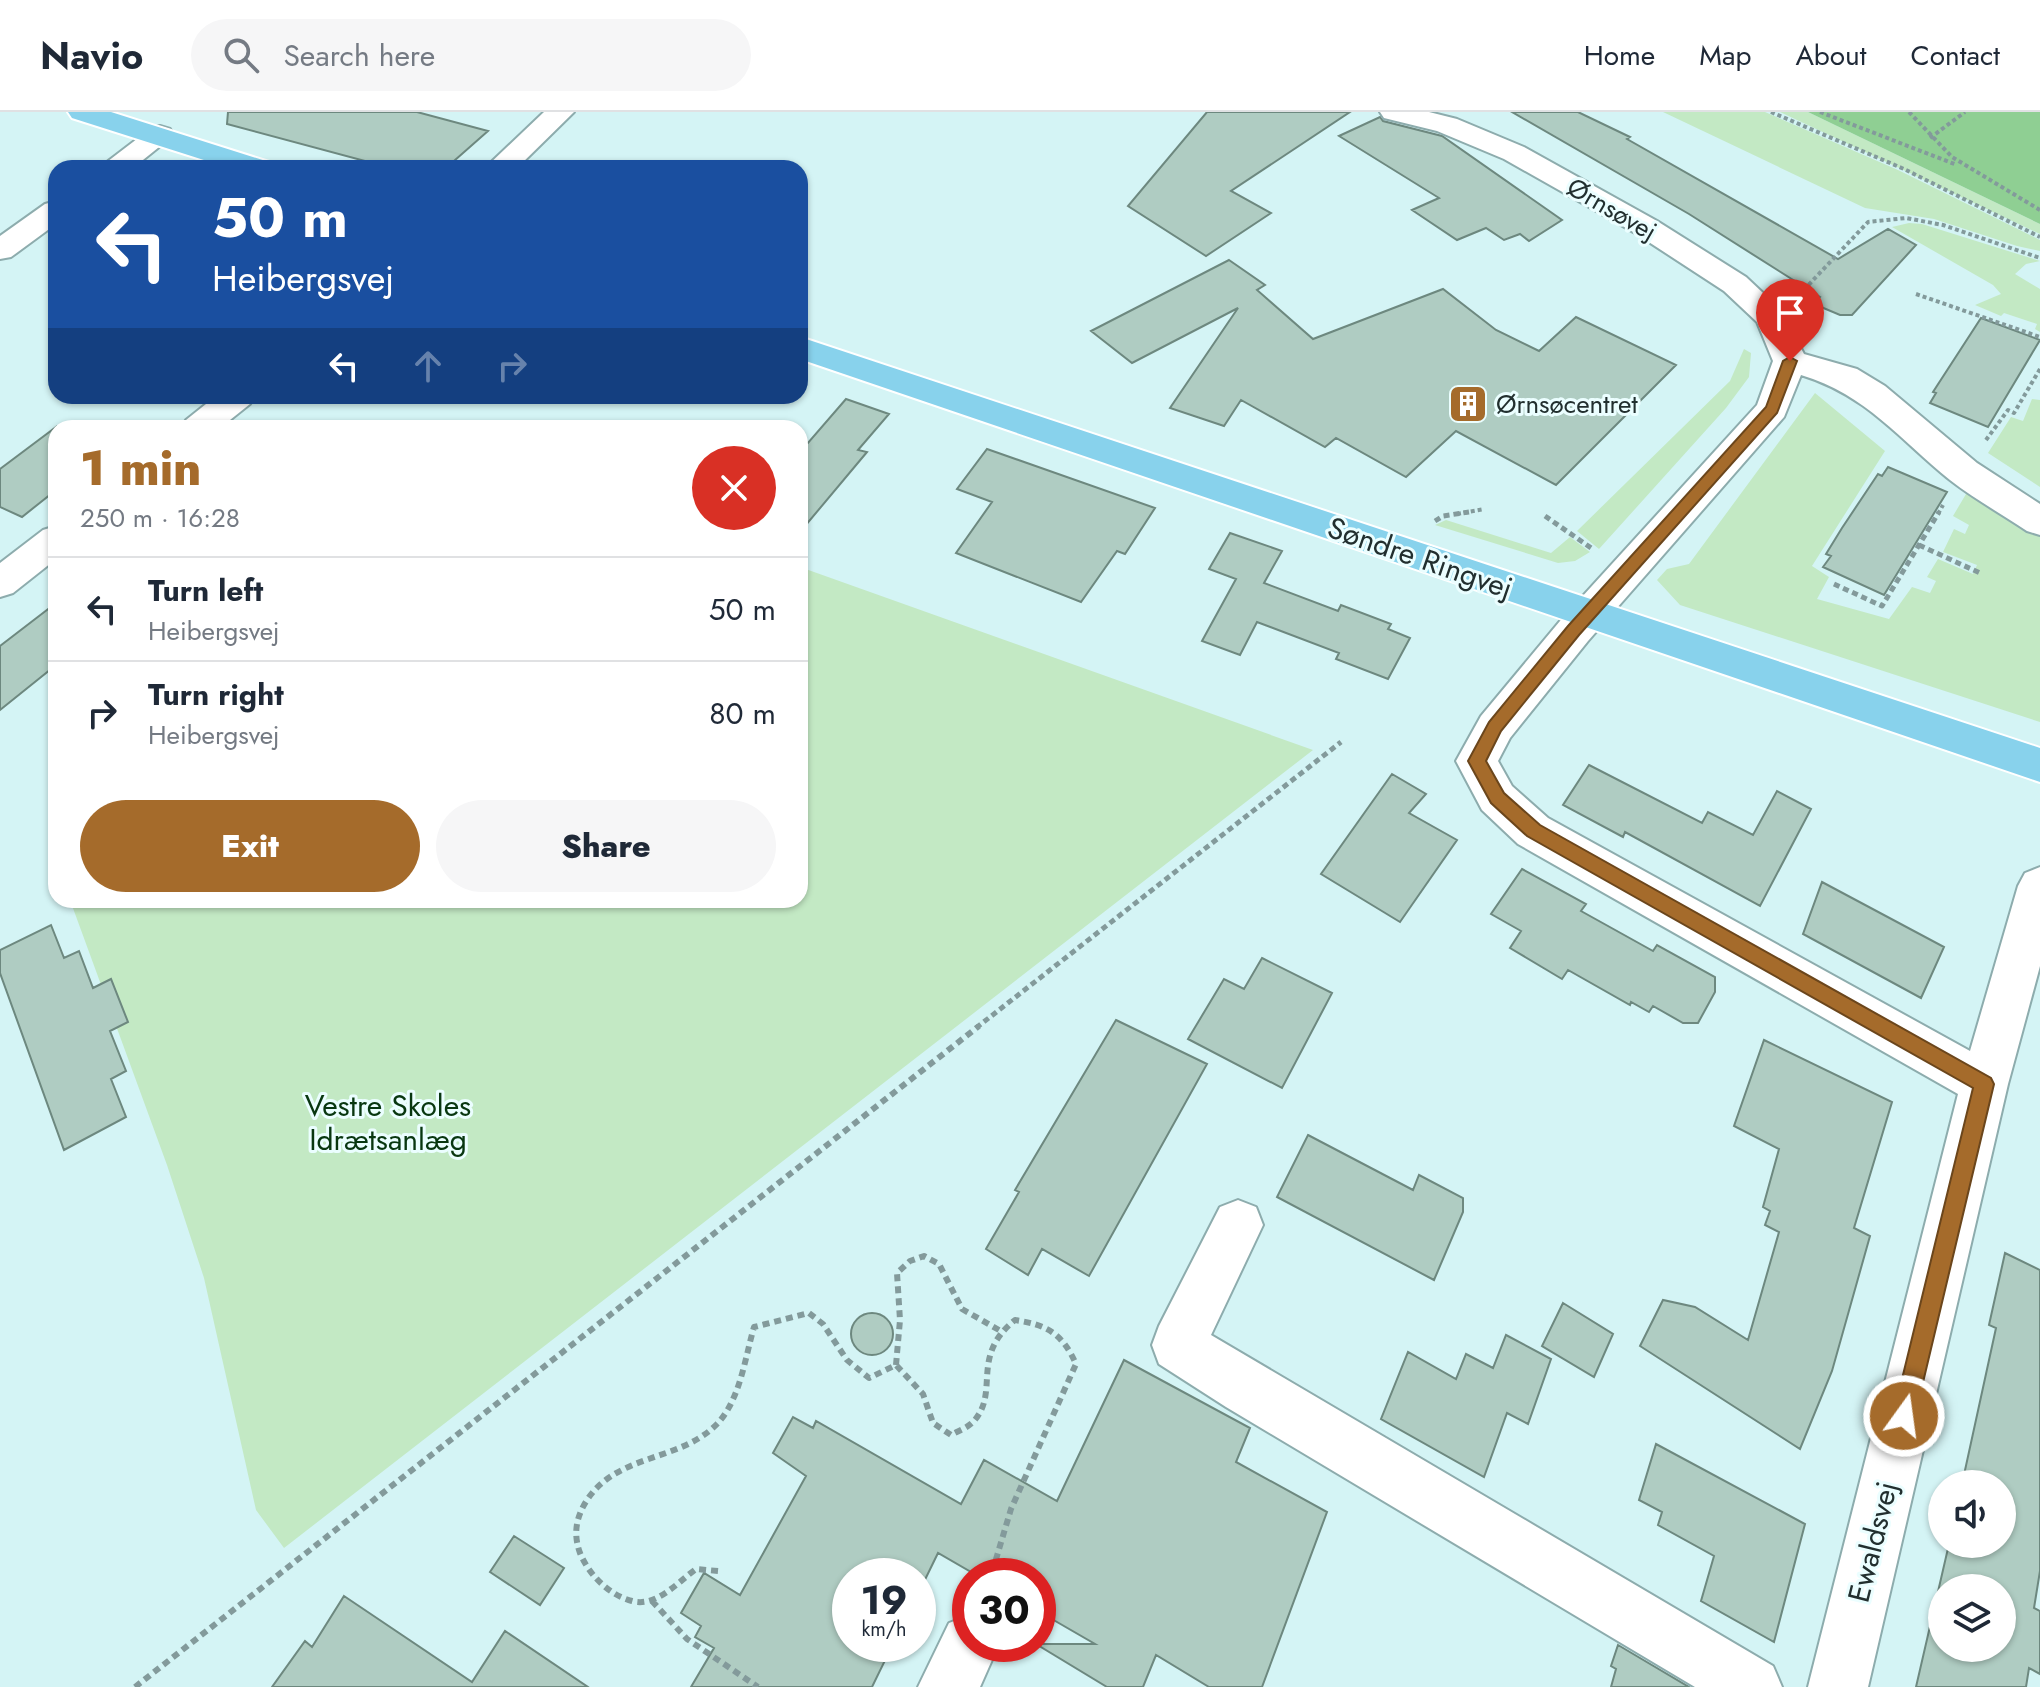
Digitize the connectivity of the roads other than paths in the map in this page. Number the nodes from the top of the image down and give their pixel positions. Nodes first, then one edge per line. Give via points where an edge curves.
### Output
1 (82, 112) edge
2 (560, 112) edge
3 (1394, 112) edge
4 (160, 135) junction
5 (125, 160) edge
6 (235, 160) edge
7 (509, 160) edge
8 (48, 216) edge
9 (0, 250) edge
10 (808, 351) edge
11 (1790, 361) junction
12 (228, 404) edge
13 (208, 420) edge
14 (2040, 522) edge
15 (48, 545) edge
16 (0, 583) edge
17 (1588, 615) junction
18 (2040, 765) edge
19 (2040, 886) edge
20 (1984, 1084) junction
21 (1238, 1225) dead end
22 (961, 1662) edge
23 (948, 1687) edge
24 (1752, 1687) edge
25 (1838, 1687) edge

1 - 4 main road
2 - 7 street
3 - 11 street, Ørnsøvej via 1447,125 1514,153 1713,269 1770,317
4 - 5 street
4 - 6 main road
8 - 9 street
10 - 17 main road, Søndre Ringvej
11 - 14 street via 1845,377 1873,394 1964,472
11 - 17 street via 1772,409
12 - 13 street
15 - 16 street
17 - 18 main road, Søndre Ringvej
17 - 20 street via 1495,727 1477,761 1497,798 1533,831
19 - 20 street, Ewaldsvej
20 - 25 street, Ewaldsvej
21 - 24 street via 1178,1345
22 - 23 street

